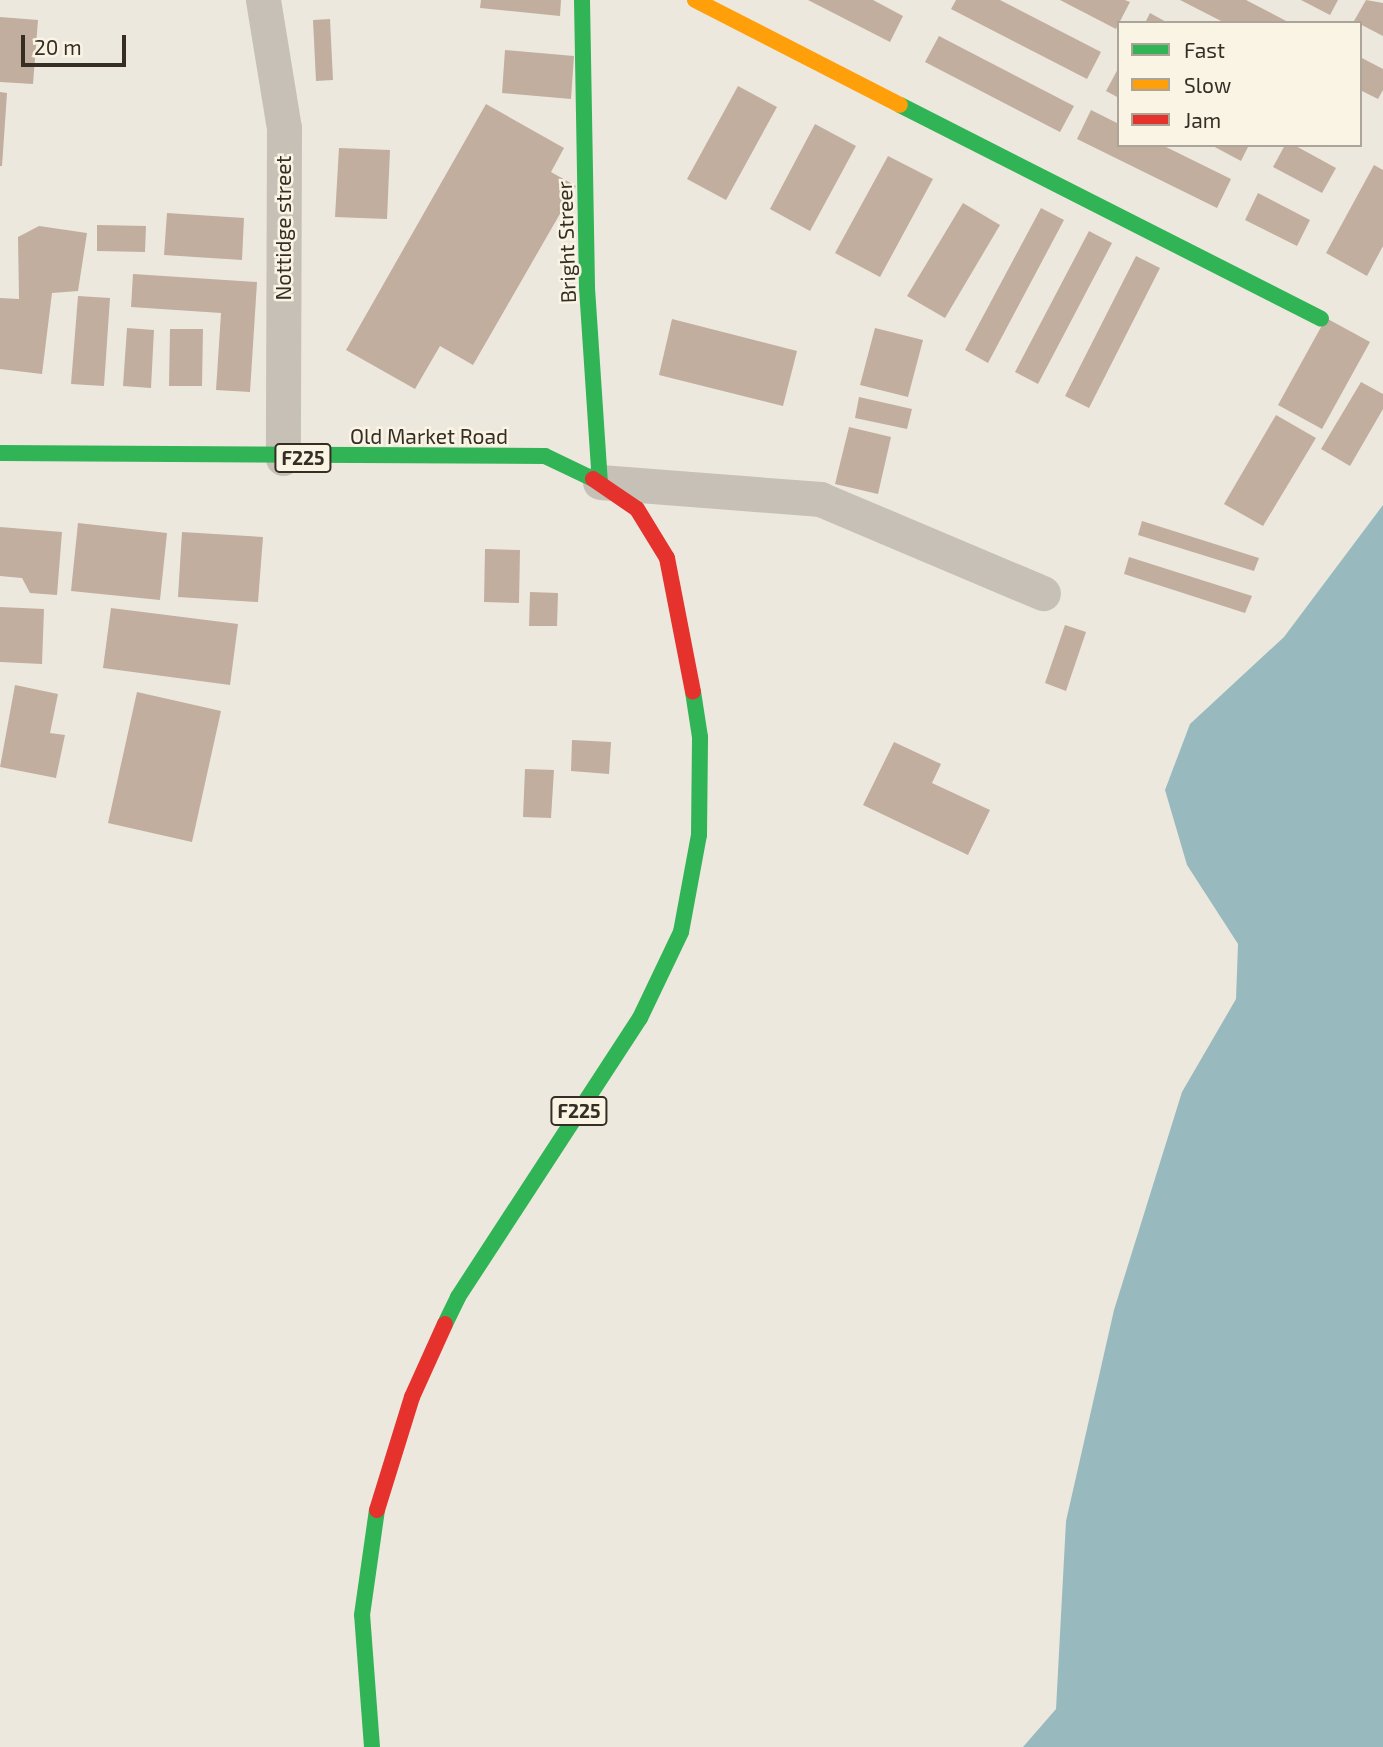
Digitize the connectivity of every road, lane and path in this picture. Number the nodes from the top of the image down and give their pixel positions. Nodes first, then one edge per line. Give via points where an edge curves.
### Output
1 (263, 0) edge
2 (582, 0) edge
3 (695, 0) edge
4 (1321, 319) dead end
5 (0, 453) edge
6 (282, 458) junction
7 (600, 482) junction
8 (1043, 593) dead end
9 (372, 1747) edge

1 - 6 street, Nottidge street via 284,128
2 - 7 main road, Bright Streer via 587,288
3 - 4 main road
5 - 6 main road, Old Market Road / F225
6 - 7 main road, Old Market Road / F225 via 545,456
7 - 8 street via 820,499
7 - 9 main road, F225 via 637,509 667,558 684,629 700,737 699,835 681,932 640,1018 458,1297 412,1397 371,1531 362,1615

